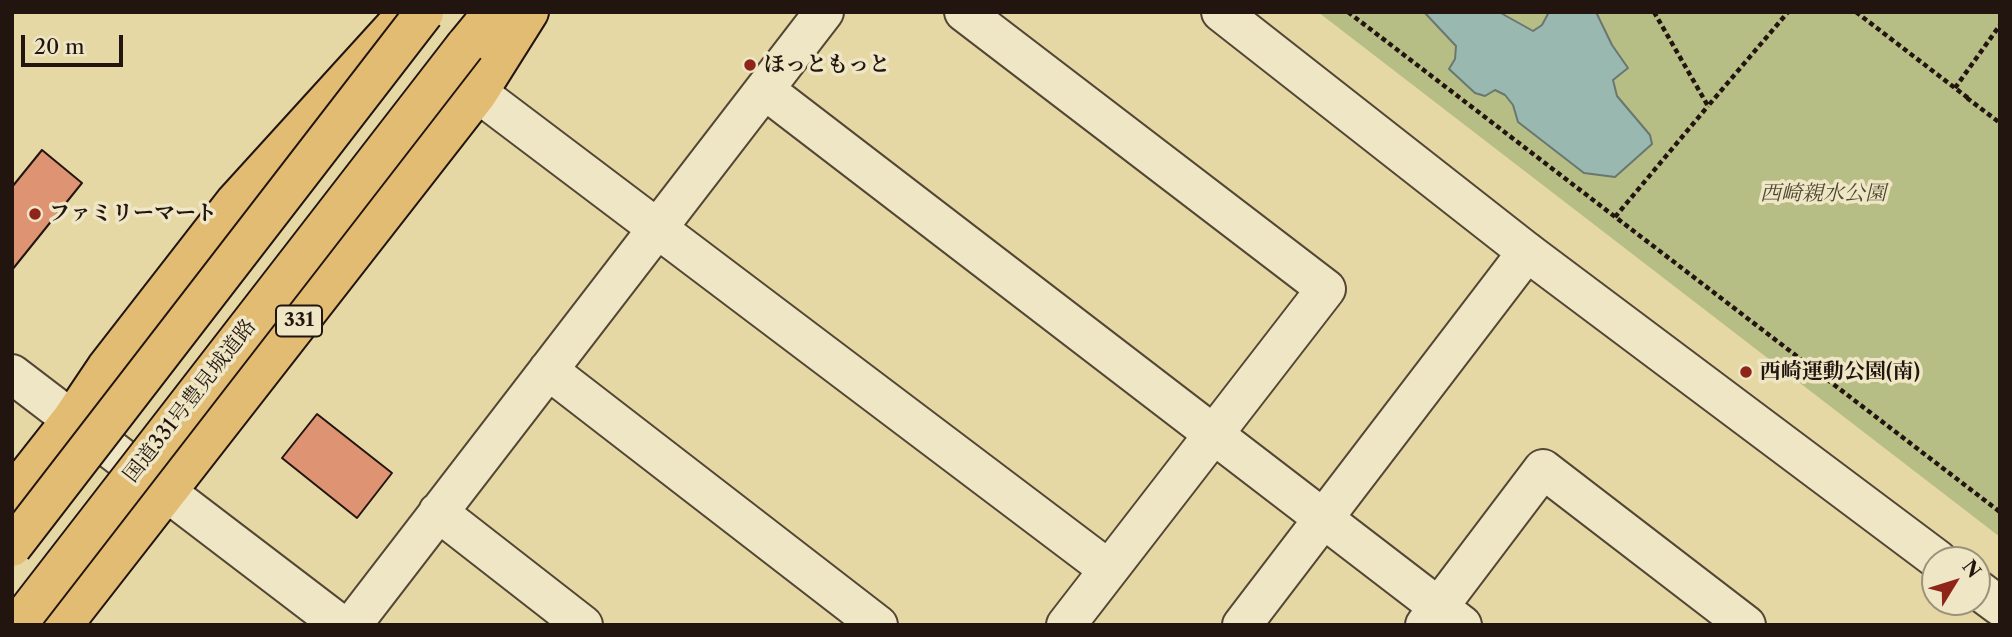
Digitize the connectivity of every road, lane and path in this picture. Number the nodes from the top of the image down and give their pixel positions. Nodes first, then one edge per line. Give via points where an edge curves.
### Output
1 (409, 12) edge
2 (424, 12) edge
3 (493, 12) edge
4 (529, 12) edge
5 (824, 12) edge
6 (964, 12) edge
7 (1221, 12) edge
8 (1348, 12) edge
9 (1654, 12) edge
10 (1788, 12) edge
11 (1856, 12) edge
12 (2000, 26) edge
13 (765, 90) junction
14 (478, 93) junction
15 (1968, 98) junction
16 (1707, 106) junction
17 (2000, 122) edge
18 (1615, 217) junction
19 (657, 228) junction
20 (1527, 252) junction
21 (548, 370) junction
22 (12, 374) edge
23 (71, 420) junction
24 (1213, 433) junction
25 (166, 490) junction
26 (12, 495) edge
27 (438, 512) junction
28 (2000, 512) edge
29 (1323, 518) junction
30 (12, 547) edge
31 (1921, 547) edge
32 (1108, 569) junction
33 (1442, 619) edge
34 (17, 625) edge
35 (63, 625) edge
36 (341, 625) edge
37 (352, 625) edge
38 (583, 625) edge
39 (878, 625) edge
40 (1066, 625) edge
41 (1242, 625) edge
42 (1746, 625) edge

1 - 23 highway via 235,202
2 - 30 highway, bridge
3 - 34 highway, 国道331号豊見城道路 / 331, bridge
4 - 14 highway, 331
5 - 13 street
6 - 24 street via 1326,289
7 - 20 street
8 - 18 path
9 - 16 path
10 - 16 path
11 - 15 path
12 - 15 path via 1954,87
13 - 19 street
13 - 24 street
14 - 19 street
14 - 25 highway, 331
15 - 17 path
16 - 18 path
18 - 28 path
19 - 21 street
19 - 32 street
20 - 29 street
20 - 31 street
21 - 27 street
21 - 39 street
22 - 23 street
23 - 25 street
23 - 26 highway
24 - 29 street
24 - 32 street
25 - 35 highway, 331
25 - 36 street
27 - 37 street
27 - 38 street
29 - 33 street
29 - 41 street
32 - 40 street
33 - 42 street via 1543,469

